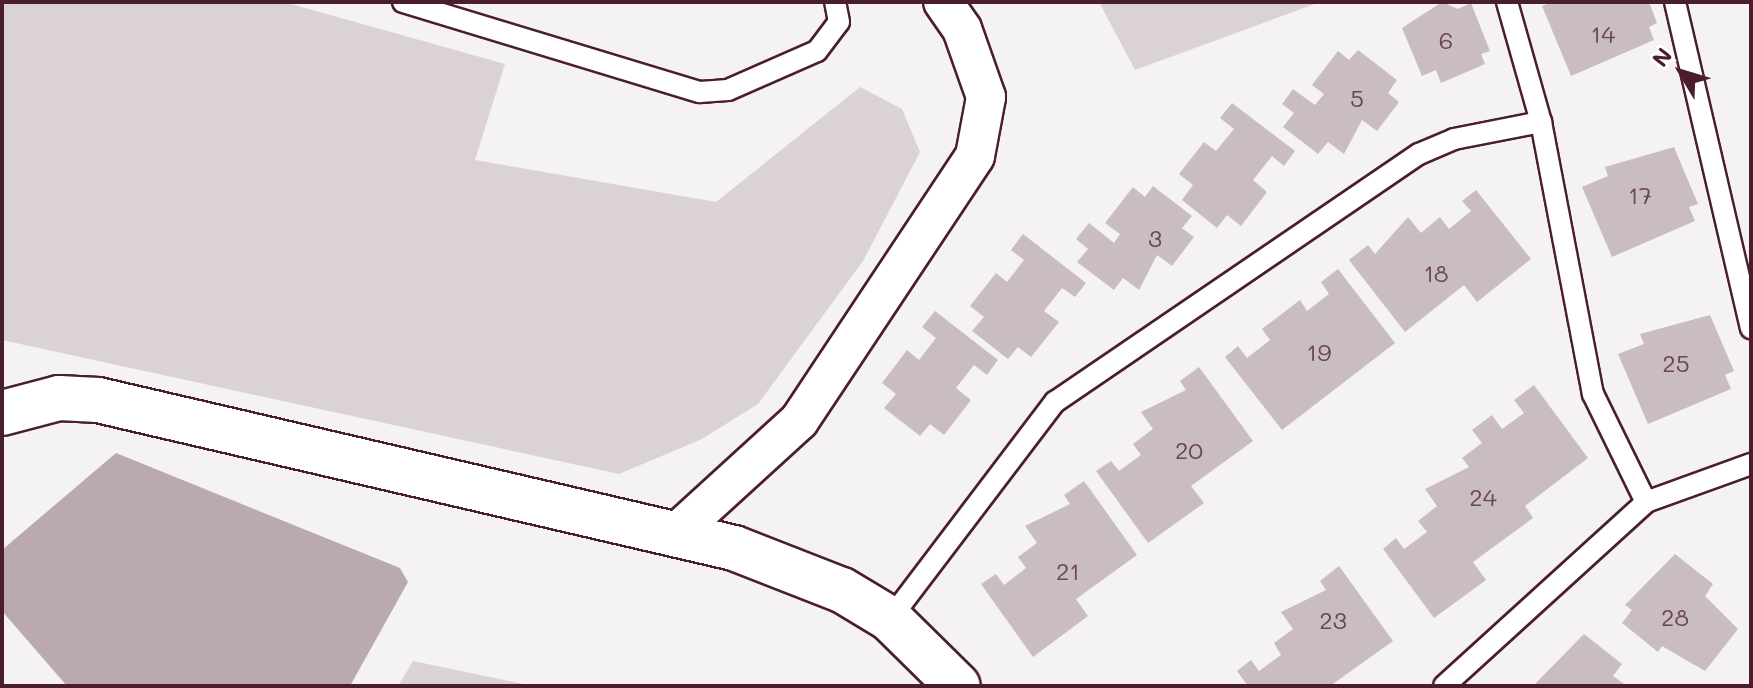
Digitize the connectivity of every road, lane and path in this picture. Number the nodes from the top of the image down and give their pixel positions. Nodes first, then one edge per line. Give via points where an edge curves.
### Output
1 (403, 2) edge
2 (835, 2) edge
3 (943, 2) edge
4 (1507, 2) edge
5 (1675, 2) edge
6 (1541, 122) junction
7 (1751, 328) edge
8 (2, 413) edge
9 (1751, 464) edge
10 (1646, 502) junction
11 (674, 535) junction
12 (890, 619) junction
13 (958, 686) edge
14 (1444, 686) edge

1 - 2 lane via 700,92 728,90 817,51 839,22
3 - 11 street via 962,29 986,97 975,156 799,421
4 - 6 lane
5 - 7 lane
6 - 10 lane via 1593,394
6 - 12 lane via 1454,139 1419,154 1055,402
8 - 11 street via 59,398 98,400
9 - 10 lane
10 - 14 lane
11 - 12 street via 783,564
12 - 13 street

